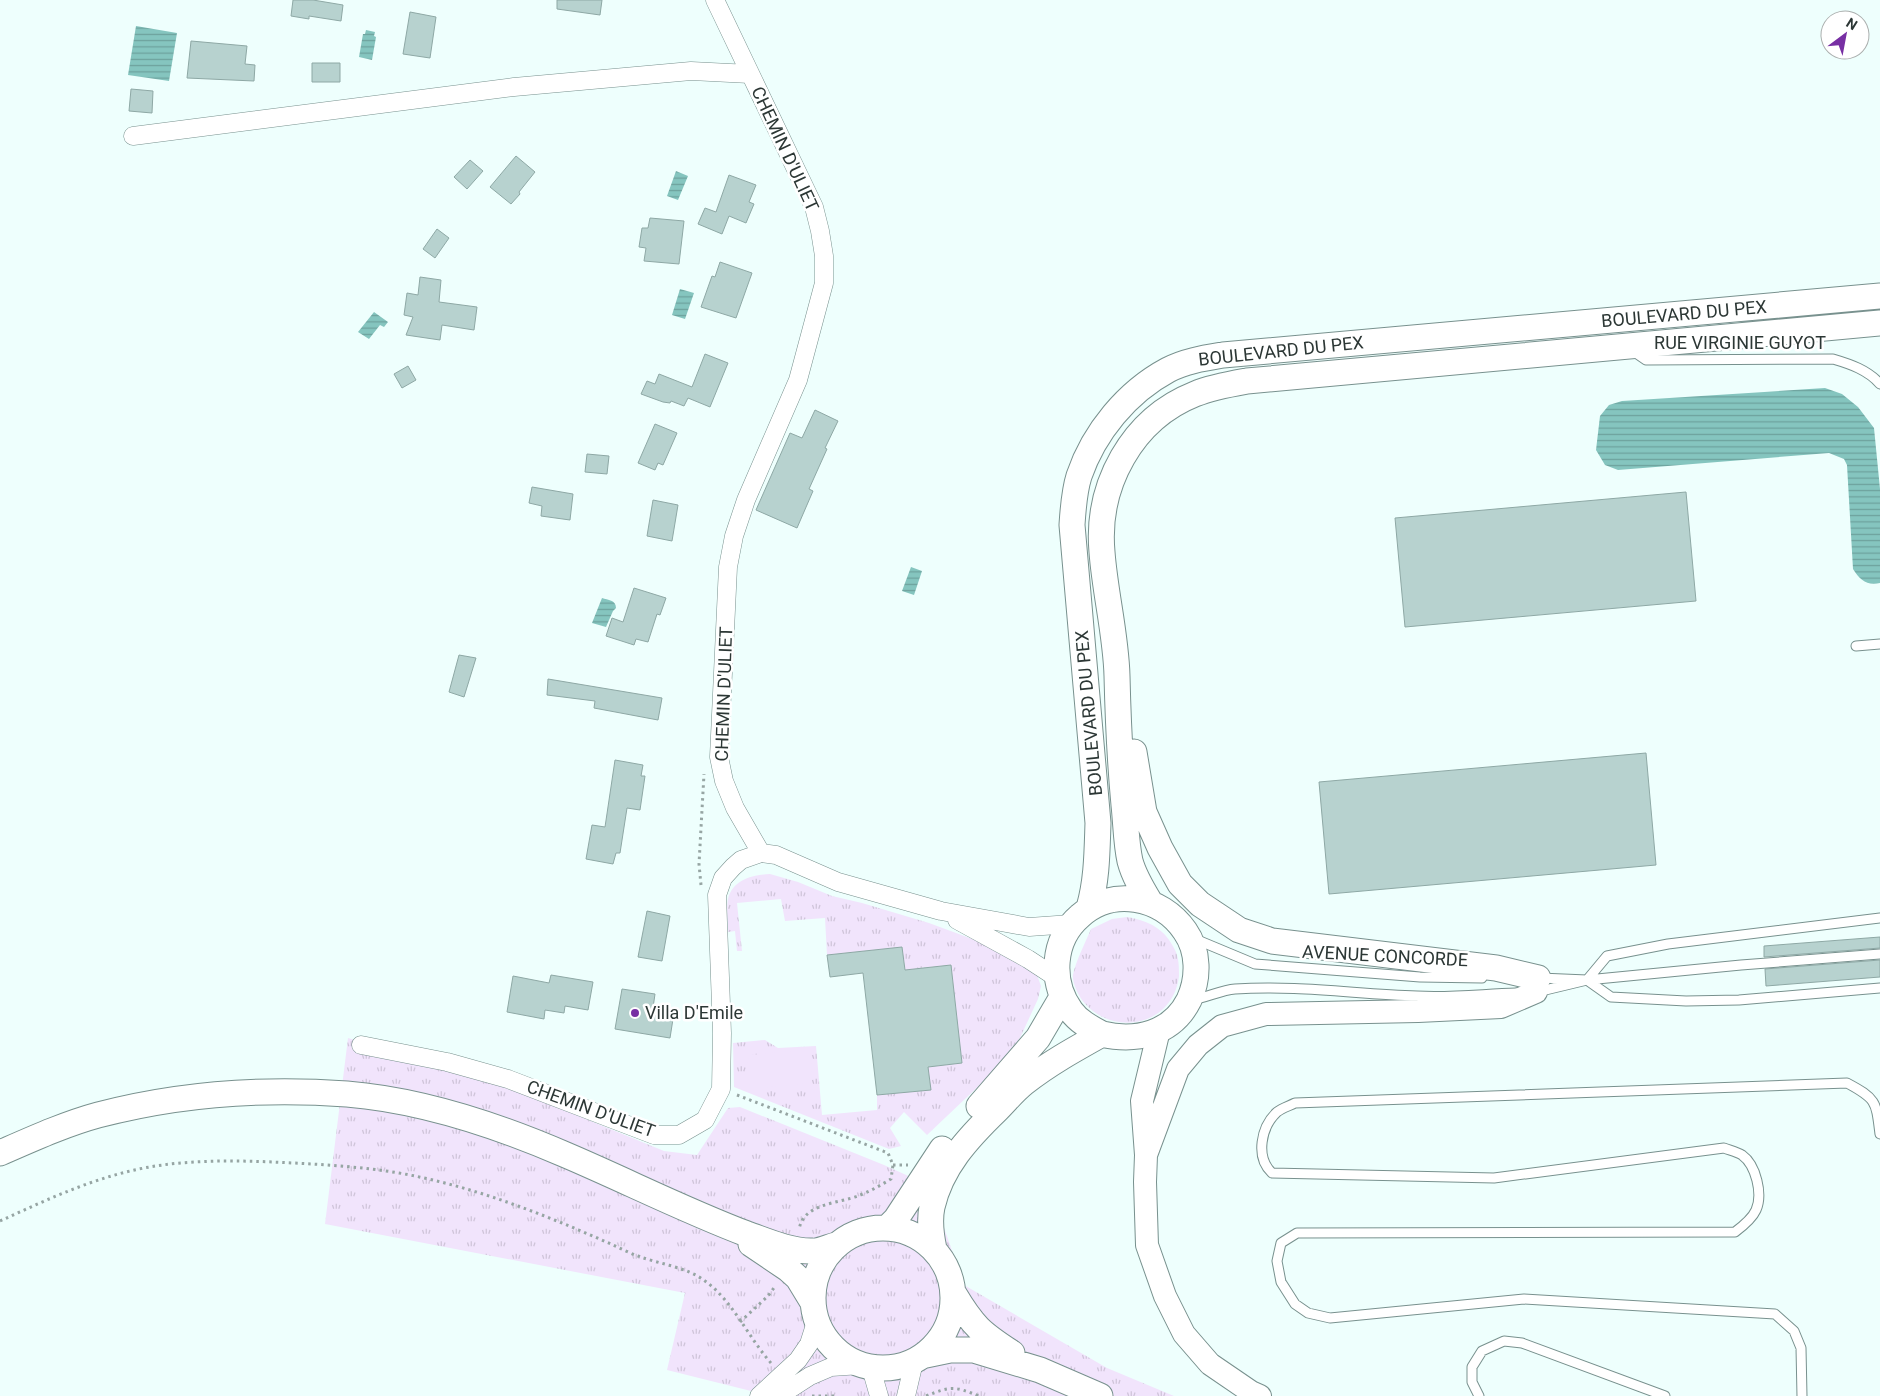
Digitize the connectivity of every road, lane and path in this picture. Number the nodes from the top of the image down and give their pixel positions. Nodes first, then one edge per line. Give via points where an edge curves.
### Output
1 (715, 0) edge
2 (750, 74) junction
3 (134, 136) dead end
4 (1880, 296) edge
5 (1880, 323) edge
6 (1627, 347) junction
7 (1880, 384) edge
8 (1880, 644) edge
9 (1856, 646) dead end
10 (1117, 671) junction
11 (761, 853) junction
12 (1150, 902) junction
13 (1089, 908) junction
14 (942, 911) junction
15 (1880, 918) edge
16 (1071, 924) junction
17 (1188, 936) junction
18 (1880, 954) edge
19 (1489, 978) dead end
20 (1499, 978) dead end
21 (1587, 980) junction
22 (1537, 985) junction
23 (1060, 988) junction
24 (1880, 988) edge
25 (1188, 1001) junction
26 (1159, 1030) junction
27 (1102, 1034) junction
28 (361, 1045) dead end
29 (720, 1089) junction
30 (1880, 1134) edge
31 (0, 1153) edge
32 (1146, 1155) junction
33 (0, 1222) edge
34 (722, 1225) junction
35 (887, 1228) junction
36 (799, 1232) dead end
37 (836, 1245) junction
38 (934, 1249) junction
39 (778, 1283) dead end
40 (954, 1294) junction
41 (814, 1311) junction
42 (740, 1322) junction
43 (920, 1358) junction
44 (772, 1365) dead end
45 (866, 1367) junction
46 (1040, 1370) junction
47 (805, 1394) dead end
48 (759, 1396) edge
49 (778, 1396) edge
50 (838, 1396) edge
51 (880, 1396) edge
52 (906, 1396) edge
53 (926, 1396) edge
54 (979, 1396) edge
55 (1100, 1396) edge
56 (1260, 1396) edge
57 (1479, 1396) edge
58 (1665, 1396) edge
59 (1802, 1396) edge

1 - 2 street, CHEMIN D'ULIET
2 - 3 street via 691,71 514,87
2 - 11 street, CHEMIN D'ULIET via 814,207 824,256 824,283 798,380 746,500 728,567 719,757 724,781
4 - 13 main road, BOULEVARD DU PEX via 1224,355 1194,360 1145,385 1106,424 1090,450 1074,498 1072,525 1098,823 1094,892
5 - 6 main road, BOULEVARD DU PEX
6 - 7 lane, RUE VIRGINIE GUYOT via 1646,360 1833,359 1867,373
6 - 10 main road, BOULEVARD DU PEX via 1247,381 1196,393 1172,405 1130,445 1114,472 1108,490 1102,550
8 - 9 lane
10 - 12 main road, BOULEVARD DU PEX via 1118,744 1130,862
10 - 22 main road via 1144,812 1180,884 1200,904 1239,930 1272,941 1496,968
11 - 14 street via 776,855 838,882
11 - 29 street, CHEMIN D'ULIET via 741,860 733,867 723,878 718,895 722,1033
12 - 13 main road via 1119,898
12 - 17 main road via 1178,921
13 - 16 main road
14 - 16 street via 1029,927
14 - 23 street via 1028,959
15 - 21 lane via 1678,943 1607,956
16 - 23 main road via 1058,950 1056,964
17 - 19 lane, AVENUE CONCORDE via 1255,964 1420,977
17 - 25 main road via 1196,968
18 - 21 lane, AVENUE CONCORDE
20 - 22 lane, AVENUE CONCORDE
21 - 22 lane, AVENUE CONCORDE
21 - 22 lane, AVENUE CONCORDE
21 - 24 lane via 1611,997 1686,1001 1739,1000
22 - 25 lane, AVENUE CONCORDE via 1419,997 1330,990 1232,989
22 - 32 street via 1501,1007 1266,1014 1222,1026 1198,1045 1178,1069
23 - 27 main road via 1072,1012
23 - 35 main road via 1038,1038 944,1146
25 - 26 main road via 1176,1017
26 - 27 main road via 1131,1038
26 - 32 street via 1142,1101
27 - 38 main road via 1022,1084 953,1158 932,1208 930,1230
28 - 29 street, CHEMIN D'ULIET via 447,1062 508,1079 654,1135 679,1135 705,1120
29 - 36 path via 888,1153 893,1164 892,1179 858,1196 814,1210 806,1216
30 - 59 lane via 1877,1107 1868,1094 1848,1083 1295,1103 1278,1112 1265,1129 1262,1152 1265,1166 1272,1172 1494,1178 1724,1148 1743,1155 1753,1169 1759,1192 1757,1209 1735,1232 1296,1233 1281,1242 1277,1262 1281,1282 1295,1304 1308,1313 1330,1318 1524,1299 1775,1314 1794,1331 1801,1348
31 - 34 main road via 98,1115 152,1104 258,1092 349,1094 419,1106 504,1131 564,1154
32 - 56 street via 1147,1245 1165,1296 1184,1334 1210,1364
33 - 42 path via 65,1191 130,1171 182,1163 230,1160 316,1164 399,1173 460,1187 521,1207 638,1256 690,1273 717,1290
34 - 37 main road via 797,1250 812,1252
34 - 41 main road via 798,1278
35 - 37 main road via 868,1229
35 - 38 main road via 920,1238
37 - 41 main road via 814,1280
38 - 40 main road via 944,1262
39 - 42 path
40 - 43 main road via 948,1328 938,1343
40 - 46 main road via 984,1335
41 - 45 main road via 826,1340 841,1356
41 - 48 street via 809,1344 798,1360
42 - 44 path
43 - 45 main road via 890,1369
43 - 46 main road via 950,1350 974,1350
43 - 52 street
45 - 49 street via 831,1368 810,1376
45 - 51 street
46 - 55 main road
47 - 50 path
53 - 54 path via 956,1387
57 - 58 lane via 1472,1382 1472,1367 1482,1351 1504,1341 1522,1343

